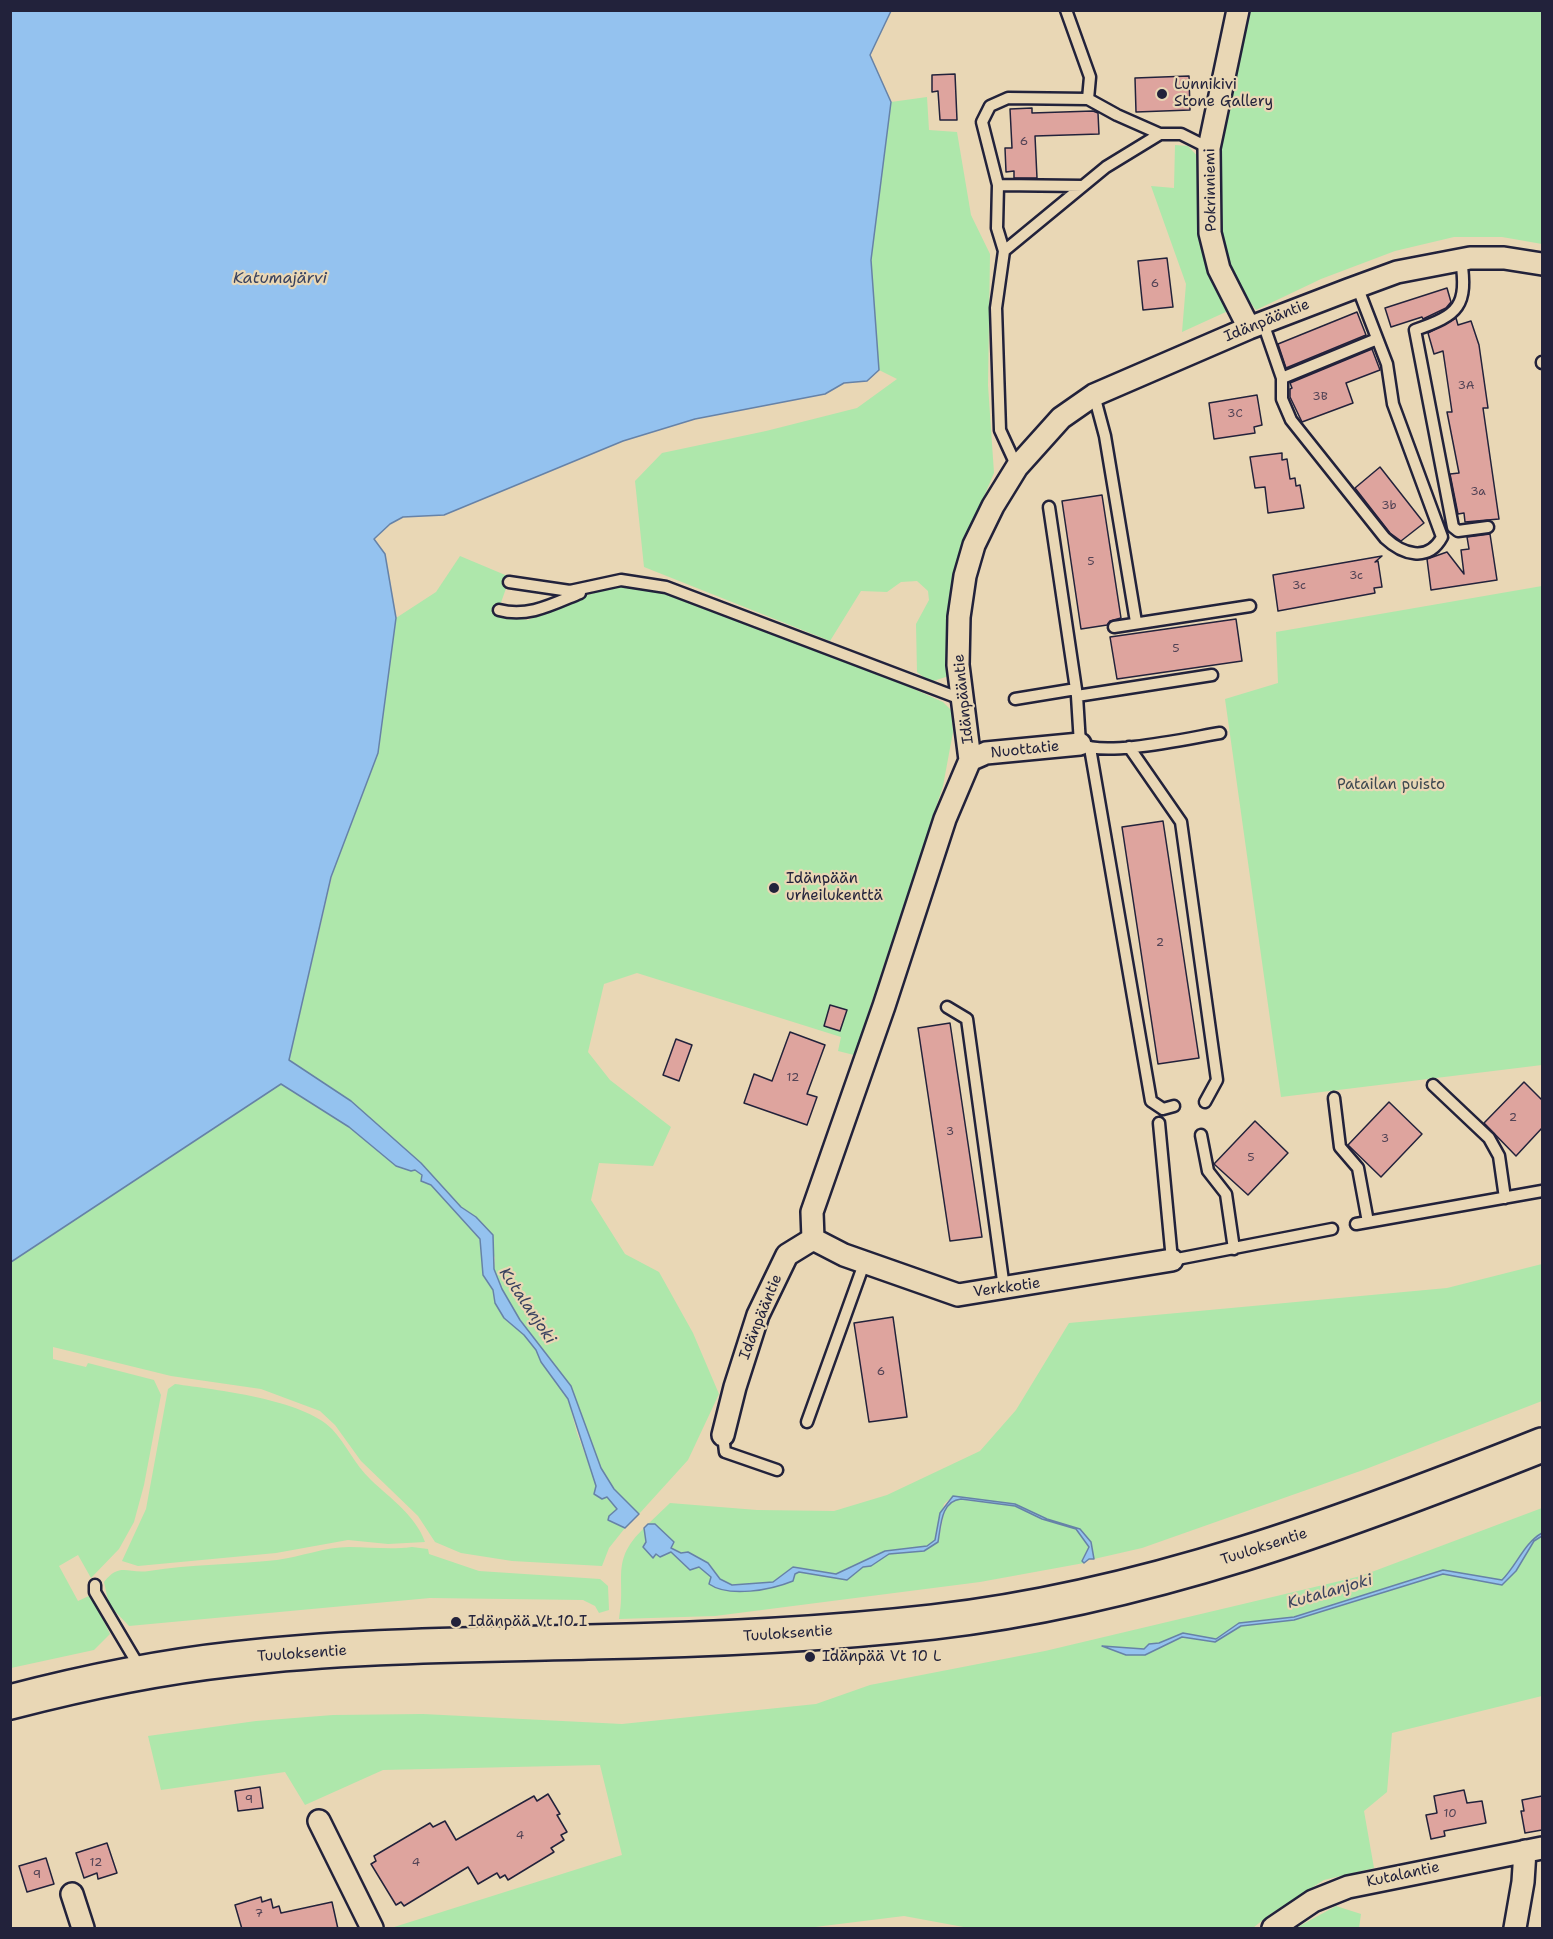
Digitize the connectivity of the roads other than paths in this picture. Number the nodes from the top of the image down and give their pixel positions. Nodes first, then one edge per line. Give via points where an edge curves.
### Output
1 (1066, 10) edge
2 (1238, 10) edge
3 (1088, 99) junction
4 (1160, 134) junction
5 (1209, 147) junction
6 (998, 185) junction
7 (1083, 186) junction
8 (1004, 252) junction
9 (1461, 259) junction
10 (1542, 264) edge
11 (1357, 286) junction
12 (1256, 325) junction
13 (1377, 339) junction
14 (1282, 378) junction
15 (1094, 395) junction
16 (1017, 467) junction
17 (1049, 507) dead end
18 (1488, 527) dead end
19 (508, 582) dead end
20 (594, 587) junction
21 (1250, 606) dead end
22 (499, 610) dead end
23 (1136, 622) junction
24 (1114, 627) dead end
25 (1212, 675) dead end
26 (1076, 693) junction
27 (961, 699) junction
28 (1015, 699) dead end
29 (1220, 733) dead end
30 (1085, 746) junction
31 (1129, 747) junction
32 (970, 760) junction
33 (947, 1007) dead end
34 (1433, 1085) dead end
35 (1334, 1098) dead end
36 (1205, 1102) dead end
37 (1174, 1106) dead end
38 (1158, 1123) dead end
39 (1201, 1135) dead end
40 (1542, 1191) edge
41 (1504, 1198) junction
42 (1368, 1222) junction
43 (1356, 1224) dead end
44 (1332, 1229) dead end
45 (813, 1239) junction
46 (1234, 1249) junction
47 (1172, 1260) junction
48 (865, 1261) junction
49 (1004, 1288) junction
50 (807, 1422) dead end
51 (723, 1435) joint
52 (1542, 1445) edge
53 (777, 1470) dead end
54 (95, 1585) dead end
55 (143, 1674) junction
56 (10, 1702) edge
57 (319, 1821) dead end
58 (1534, 1850) edge
59 (72, 1894) dead end
60 (83, 1929) edge
61 (372, 1929) edge
62 (1273, 1929) edge
63 (1515, 1929) edge

1 - 3 lane via 1090,77
2 - 5 street, Pokrinniemi
3 - 4 lane
3 - 6 lane via 1008,98 990,105 982,122
4 - 5 lane via 1181,134
4 - 7 lane
5 - 12 street, Pokrinniemi via 1210,233 1219,269
6 - 7 lane
6 - 8 lane via 997,228
7 - 8 lane
8 - 16 lane via 996,308 1000,430
9 - 10 street, Idänpääntie via 1504,258
9 - 11 street, Idänpääntie via 1397,272
9 - 18 lane via 1464,294 1459,308 1443,321 1415,330 1453,527 1458,531
11 - 12 street, Idänpääntie
11 - 13 lane
12 - 14 lane
12 - 15 street, Idänpääntie
13 - 14 lane
13 - 14 lane via 1387,363 1393,404 1442,537 1429,551 1411,555 1385,538 1291,420 1282,399
15 - 16 street, Idänpääntie via 1060,418
15 - 23 lane via 1105,436
16 - 27 street, Idänpääntie via 974,545 965,576 959,629
17 - 26 lane
19 - 20 lane via 570,591
20 - 22 lane via 536,611
20 - 27 lane via 621,580 666,587
21 - 23 lane
23 - 24 lane
25 - 26 lane
26 - 28 lane
26 - 30 lane
27 - 32 street, Idänpääntie
29 - 31 lane
30 - 31 lane
30 - 32 street, Nuottatie via 986,753
30 - 37 lane via 1151,1101 1163,1108
31 - 36 lane via 1181,822 1217,1080
32 - 45 street, Idänpääntie via 945,819 812,1212
33 - 49 lane via 967,1018
34 - 41 lane via 1488,1138 1499,1156
35 - 42 lane via 1340,1147 1358,1168
38 - 47 lane
39 - 46 lane via 1208,1171 1226,1194
40 - 41 lane
41 - 42 lane
42 - 43 lane
44 - 46 lane
45 - 48 street, Verkkotie
45 - 51 street, Idänpääntie via 786,1255 758,1315
46 - 47 lane
47 - 49 street, Verkkotie
48 - 49 street, Verkkotie via 958,1295
48 - 50 lane
51 - 53 lane via 725,1452
52 - 55 highway, Tuuloksentie via 1421,1493 1248,1553 1131,1585 935,1622 731,1638 362,1649 234,1659
54 - 55 lane via 95,1592
55 - 56 highway, Tuuloksentie
57 - 61 street
58 - 62 street, Kutalantie via 1348,1887 1313,1901
58 - 63 street via 1523,1882
59 - 60 street

